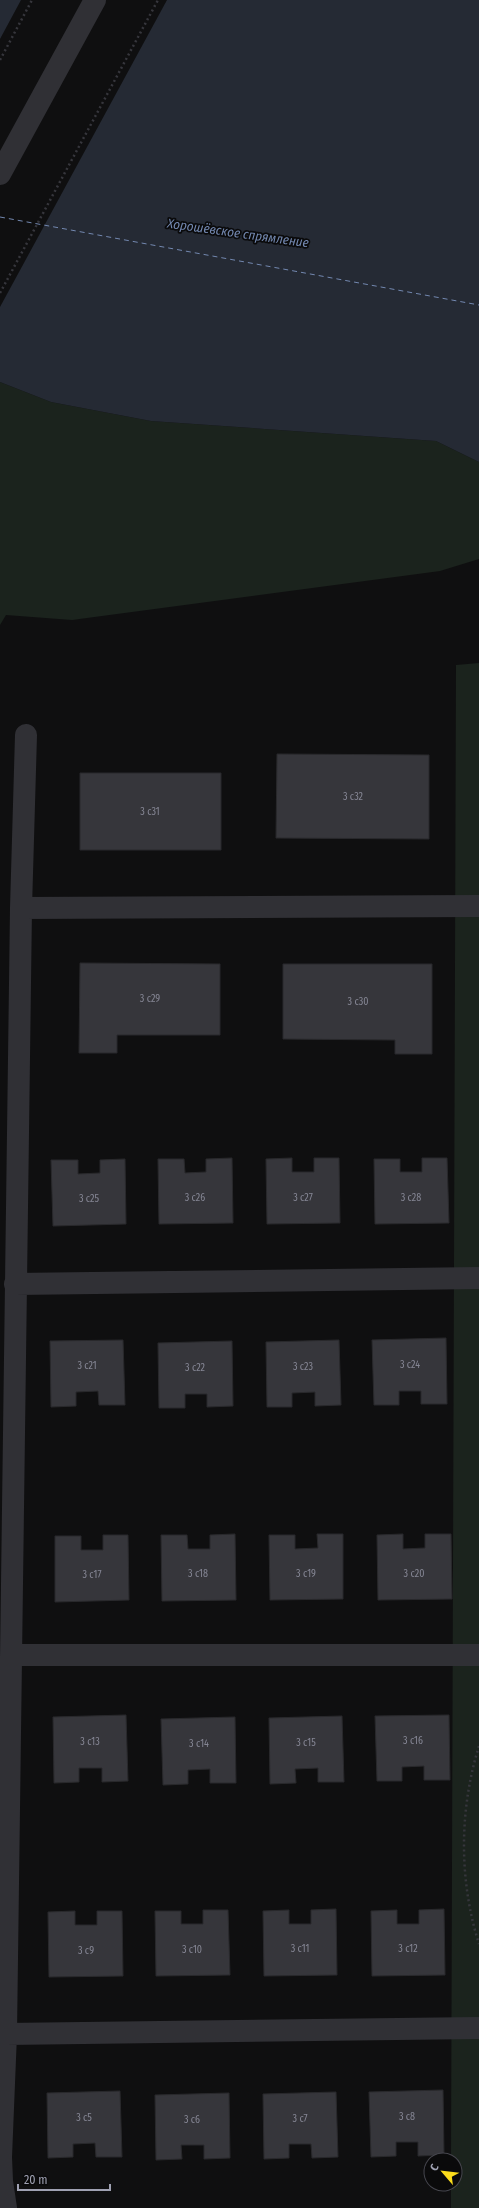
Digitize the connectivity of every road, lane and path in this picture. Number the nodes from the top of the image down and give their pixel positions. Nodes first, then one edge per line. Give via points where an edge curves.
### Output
1 (32, 0) edge
2 (95, 0) edge
3 (158, 0) edge
4 (0, 60) edge
5 (0, 174) edge
6 (0, 293) edge
7 (26, 735) dead end
8 (479, 906) edge
9 (21, 908) junction
10 (479, 1278) edge
11 (15, 1284) junction
12 (12, 1655) junction
13 (479, 1655) edge
14 (479, 1746) edge
15 (479, 1944) edge
16 (479, 2028) edge
17 (6, 2034) junction
18 (6, 2208) edge

1 - 4 path
2 - 5 street
3 - 6 path
7 - 9 street
8 - 9 street
9 - 11 street
10 - 11 street
11 - 12 street
12 - 13 street
12 - 17 street
14 - 15 path via 467,1800 464,1849 467,1890
16 - 17 street
17 - 18 street via 1,2157

